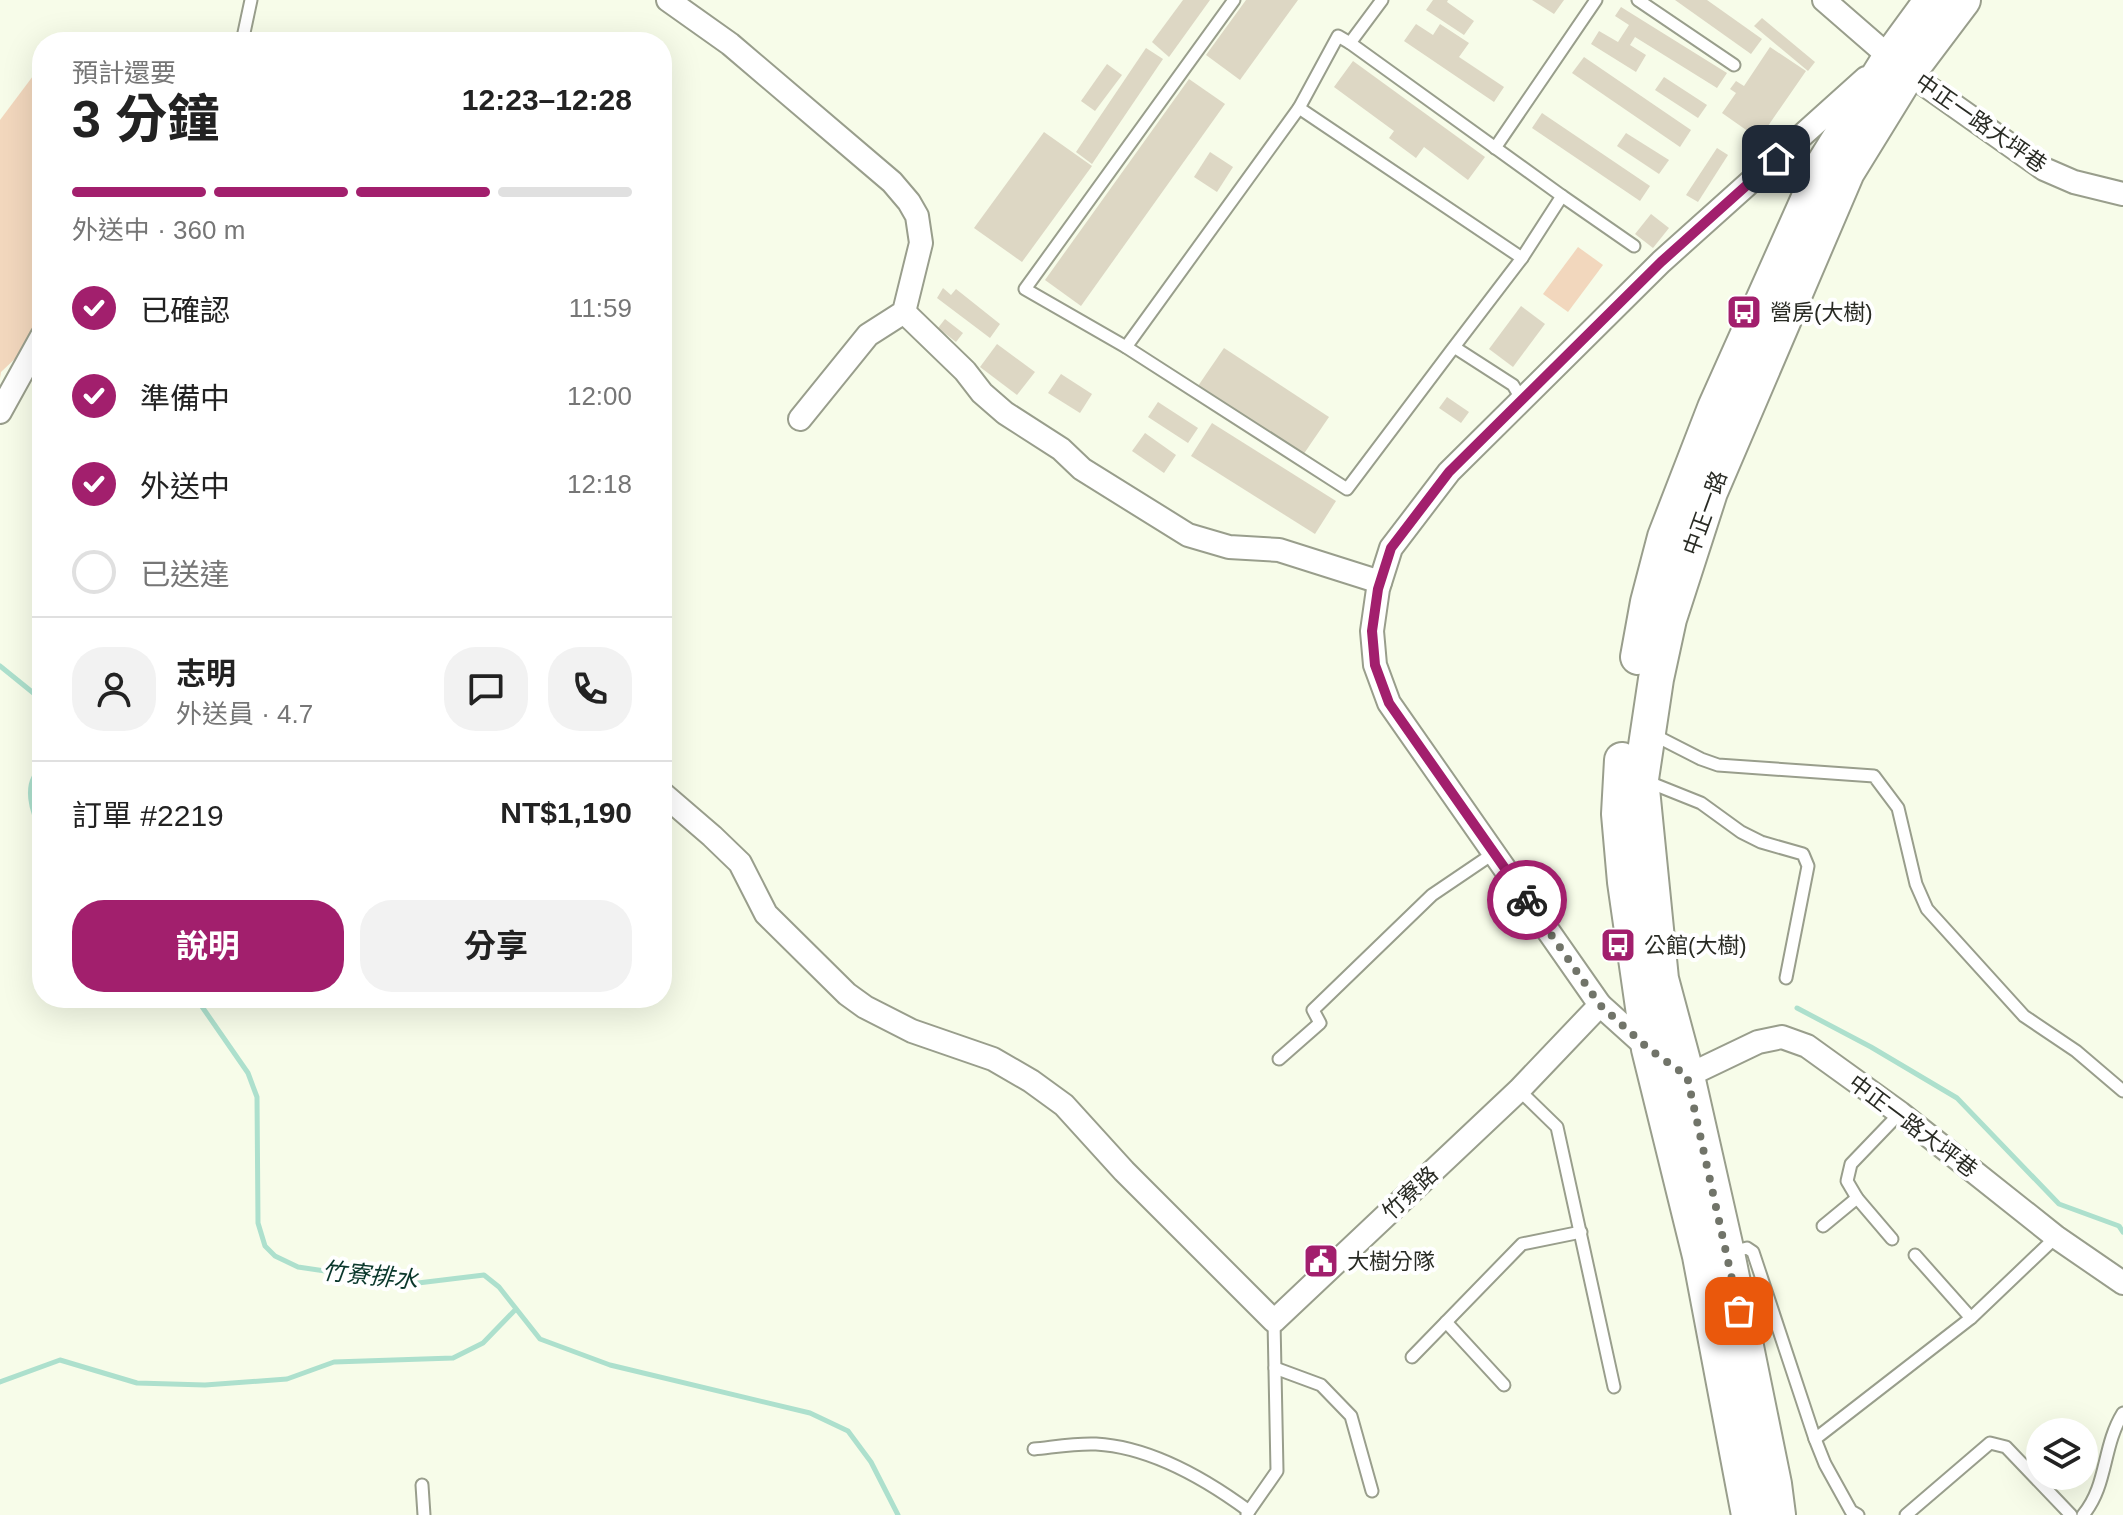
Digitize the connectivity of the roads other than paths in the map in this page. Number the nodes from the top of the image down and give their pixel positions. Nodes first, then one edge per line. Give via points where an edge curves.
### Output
1 (251, 0) edge
2 (668, 0) edge
3 (1234, 0) edge
4 (1382, 0) edge
5 (1596, 0) edge
6 (1638, 0) edge
7 (1824, 0) edge
8 (1932, 0) edge
9 (1963, 0) edge
10 (244, 32) edge
11 (1350, 43) junction
12 (1734, 65) dead end
13 (1900, 65) junction
14 (1299, 108) junction
15 (1495, 148) junction
16 (2123, 194) edge
17 (1562, 196) junction
18 (1634, 246) dead end
19 (1522, 258) junction
20 (904, 312) junction
21 (1126, 347) junction
22 (1454, 347) junction
23 (32, 354) edge
24 (1522, 400) junction
25 (0, 412) edge
26 (800, 419) dead end
27 (1380, 582) junction
28 (1648, 731) junction
29 (1641, 779) junction
30 (672, 802) edge
31 (1494, 853) junction
32 (1786, 978) dead end
33 (1600, 1005) junction
34 (1649, 1049) junction
35 (1279, 1059) dead end
36 (1687, 1076) junction
37 (1519, 1090) junction
38 (2123, 1091) edge
39 (1900, 1113) junction
40 (1857, 1198) junction
41 (1823, 1226) dead end
42 (1581, 1232) junction
43 (2056, 1237) junction
44 (1892, 1239) dead end
45 (1714, 1255) junction
46 (1915, 1255) dead end
47 (2123, 1283) edge
48 (1971, 1318) junction
49 (1274, 1321) junction
50 (1446, 1322) junction
51 (1412, 1357) dead end
52 (1275, 1368) junction
53 (1504, 1385) dead end
54 (1614, 1387) dead end
55 (2123, 1413) edge
56 (1815, 1439) junction
57 (1034, 1449) dead end
58 (422, 1485) dead end
59 (1372, 1491) dead end
60 (1248, 1513) edge
61 (424, 1515) edge
62 (1749, 1515) edge
63 (1778, 1515) edge
64 (1858, 1515) edge
65 (1906, 1515) edge
66 (2071, 1515) edge
67 (2083, 1515) edge

1 - 10 lane
2 - 20 street via 730,44 909,202 921,243
3 - 21 lane via 1025,289
4 - 11 lane
5 - 15 lane
6 - 12 lane
7 - 13 street
8 - 13 main road, 中正一路
9 - 13 main road, 中正一路
11 - 14 lane via 1338,36
11 - 15 lane
13 - 16 street, 中正一路大坪巷 via 2044,169
13 - 24 street, 中正一路 via 1661,262
13 - 28 main road, 中正一路 via 1847,172 1710,492 1669,619
13 - 34 main road, 中正一路 via 1825,162 1715,408 1665,537 1648,602 1626,721 1619,814
14 - 19 lane
14 - 21 lane
15 - 17 lane
17 - 18 lane
17 - 19 lane
19 - 22 lane
20 - 26 street via 868,335
20 - 27 street via 1005,413 1188,535 1229,547 1279,550
21 - 22 lane via 1347,489
22 - 24 lane via 1513,385
23 - 25 street
24 - 27 street, 中正一路 via 1449,472 1391,548
27 - 31 street, 中正一路 via 1372,631 1375,665 1389,703
28 - 29 main road, 中正一路
28 - 38 lane via 1718,765 1874,776 1898,808 1927,909 2024,1016
29 - 32 lane via 1701,803 1761,842 1803,854 1808,866
29 - 36 main road, 中正一路 via 1661,979
30 - 49 street via 740,863 766,914 847,994 912,1031 993,1059 1064,1105
31 - 33 street, 中正一路
31 - 35 lane via 1432,895 1313,1010 1320,1023
33 - 34 street
33 - 37 street, 竹寮路
34 - 36 street
34 - 45 main road
36 - 39 street, 中正一路大坪巷 via 1758,1042 1782,1037 1807,1046
36 - 45 main road
37 - 42 lane via 1557,1127
37 - 49 street, 竹寮路
39 - 40 lane via 1851,1164 1847,1181
39 - 43 street, 中正一路大坪巷
40 - 41 lane
40 - 44 lane
42 - 50 lane via 1522,1244
42 - 54 lane
43 - 47 street, 中正一路大坪巷
43 - 48 lane
45 - 56 lane via 1747,1248 1753,1252
45 - 62 main road
45 - 63 main road
46 - 48 lane
48 - 56 lane
49 - 52 lane
50 - 51 lane
50 - 53 lane
52 - 59 lane via 1321,1385 1351,1416
52 - 60 lane via 1277,1471
55 - 67 lane via 2112,1431 2098,1494
56 - 64 lane via 1851,1511
57 - 60 lane via 1097,1444 1138,1453 1212,1483
58 - 61 lane
65 - 66 lane via 1990,1443 2006,1447

